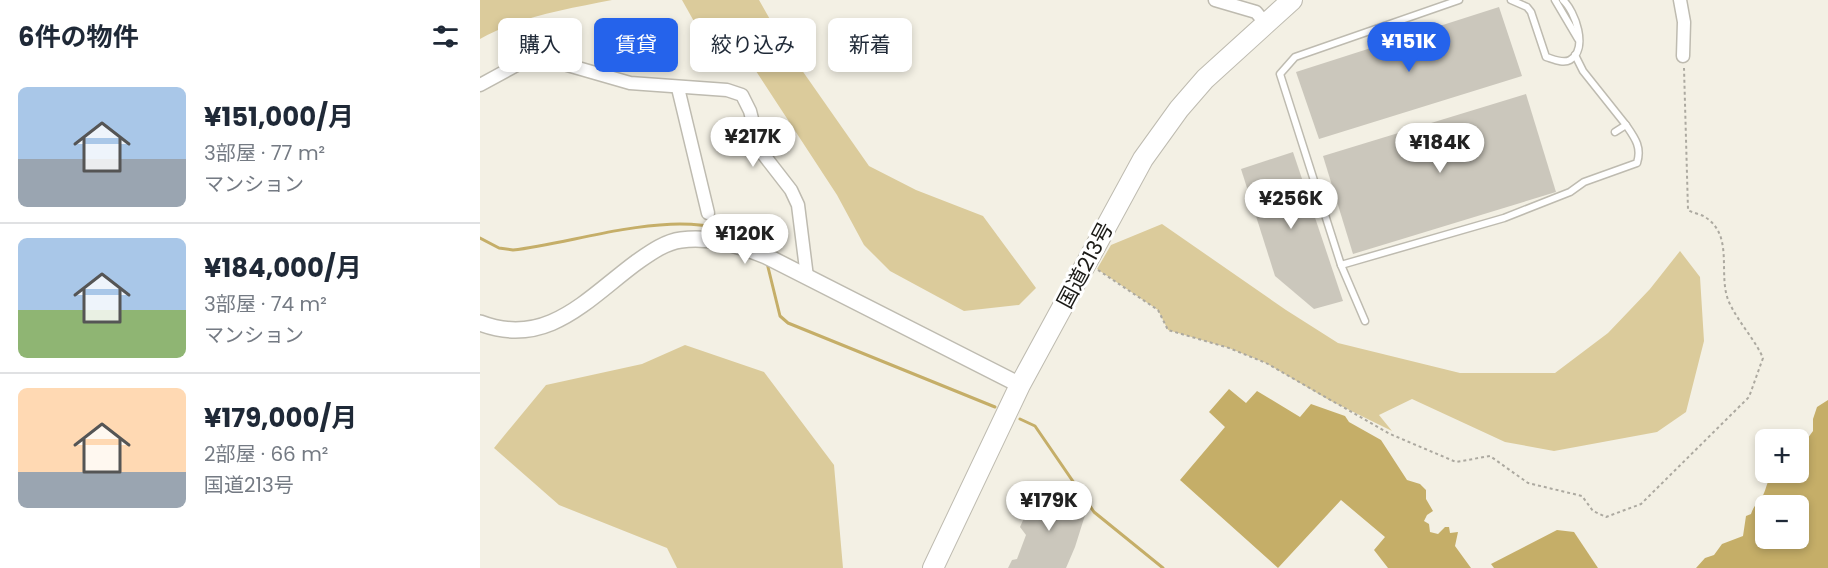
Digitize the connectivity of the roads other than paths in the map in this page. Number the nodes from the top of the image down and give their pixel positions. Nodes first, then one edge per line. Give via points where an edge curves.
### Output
1 (1215, 0) edge
2 (1292, 0) edge
3 (1460, 0) edge
4 (1511, 0) edge
5 (1555, 0) edge
6 (1563, 0) edge
7 (1680, 0) edge
8 (1264, 23) junction
9 (1579, 40) junction
10 (1575, 55) junction
11 (1684, 62) road end
12 (480, 85) edge
13 (678, 88) junction
14 (1626, 125) junction
15 (1615, 132) dead end
16 (708, 213) dead end
17 (1341, 265) junction
18 (807, 277) junction
19 (1365, 321) dead end
20 (480, 323) edge
21 (1020, 385) junction
22 (933, 568) edge

1 - 8 street via 1256,12
2 - 8 highway, 国道213号
3 - 17 lane via 1295,57 1280,74
4 - 10 lane via 1531,12 1546,57 1563,61
5 - 9 lane
6 - 9 lane via 1578,22
7 - 11 street
8 - 21 highway, 国道213号 via 1205,79 1143,159
9 - 10 lane
10 - 14 lane
12 - 13 street via 526,60 550,60 630,83
13 - 16 street
13 - 18 street via 735,92 747,102 760,150 795,196
14 - 15 lane
14 - 17 lane via 1637,142 1637,163 1504,218
17 - 19 lane
18 - 20 street via 743,246 714,240 680,240 653,250 570,315 543,327 517,330
18 - 21 street
21 - 22 highway, 国道213号

